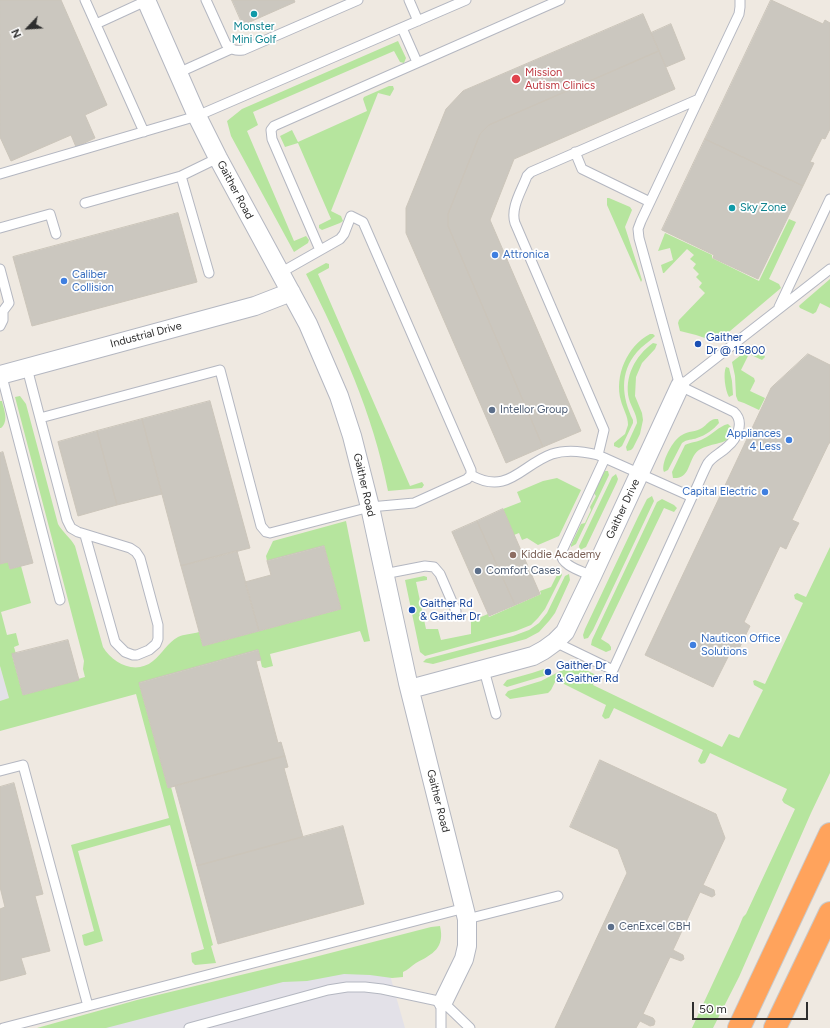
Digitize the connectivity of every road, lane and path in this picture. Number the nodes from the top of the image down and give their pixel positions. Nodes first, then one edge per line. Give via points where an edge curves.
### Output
1 (85, 0) edge
2 (206, 0) edge
3 (358, 0) edge
4 (409, 0) edge
5 (466, 0) edge
6 (560, 0) edge
7 (740, 0) edge
8 (146, 1) edge
9 (418, 21) junction
10 (96, 24) junction
11 (402, 28) junction
12 (231, 49) junction
13 (417, 62) junction
14 (178, 73) junction
15 (699, 98) junction
16 (197, 116) junction
17 (144, 132) junction
18 (575, 152) junction
19 (218, 158) junction
20 (0, 174) edge
21 (182, 176) junction
22 (830, 199) edge
23 (650, 202) junction
24 (85, 203) dead end
25 (0, 228) edge
26 (56, 234) dead end
27 (320, 250) junction
28 (0, 269) edge
29 (830, 269) edge
30 (209, 273) dead end
31 (280, 273) junction
32 (291, 292) junction
33 (778, 310) junction
34 (0, 326) edge
35 (27, 368) junction
36 (1, 373) edge
37 (680, 386) junction
38 (40, 418) junction
39 (601, 456) junction
40 (640, 473) junction
41 (471, 475) junction
42 (692, 497) junction
43 (370, 508) junction
44 (85, 535) junction
45 (384, 574) junction
46 (592, 576) junction
47 (60, 600) dead end
48 (456, 611) dead end
49 (555, 642) junction
50 (484, 670) junction
51 (410, 689) junction
52 (496, 714) dead end
53 (0, 771) edge
54 (830, 834) edge
55 (558, 896) dead end
56 (830, 912) edge
57 (466, 913) junction
58 (443, 1002) junction
59 (88, 1006) junction
60 (4, 1028) edge
61 (189, 1028) edge
62 (441, 1028) edge
63 (470, 1028) edge
64 (739, 1028) edge
65 (775, 1028) edge

1 - 10 lane
2 - 12 lane via 223,39
3 - 12 lane via 243,50
4 - 9 lane
5 - 9 lane
6 - 13 lane
7 - 15 lane via 739,14
8 - 10 lane
8 - 14 street, Gaither Road
9 - 11 lane
10 - 17 lane
11 - 13 lane
11 - 16 lane
12 - 14 lane
13 - 27 lane via 278,123 271,130 272,139
14 - 16 street, Gaither Road
15 - 18 lane
15 - 23 lane
16 - 17 lane
16 - 19 street, Gaither Road
17 - 20 lane
18 - 23 lane via 582,169
18 - 39 lane via 529,174 513,216 604,430
19 - 21 lane
19 - 31 street, Gaither Road
21 - 24 lane
21 - 30 lane
22 - 33 lane
23 - 37 lane via 639,225 639,238
25 - 26 lane via 50,214
27 - 31 lane
27 - 41 lane via 340,239 351,216 363,222
28 - 34 lane via 9,303 3,311
29 - 33 lane
31 - 32 street, Gaither Road
32 - 35 street, Industrial Drive via 255,306
32 - 43 street, Gaither Road via 339,396
33 - 37 lane
35 - 36 street, Industrial Drive
35 - 38 lane
36 - 47 lane
37 - 40 street, Gaither Drive
37 - 42 lane via 734,412 740,423 731,444 708,463
38 - 43 lane via 220,370 261,526 266,532 274,533
38 - 44 lane via 68,524
39 - 40 lane
39 - 41 lane via 586,451 561,452 543,458 514,478 498,482 482,480
39 - 46 lane via 561,553 564,563
40 - 42 lane
40 - 46 street, Gaither Drive
41 - 43 lane via 414,503
42 - 49 lane via 613,670
43 - 45 street, Gaither Road
44 - 44 lane via 115,642 129,654 146,652 156,644 159,630 139,555 130,548
45 - 48 lane via 425,566 434,567 440,574
45 - 51 street, Gaither Road
46 - 49 street, Gaither Drive via 568,626
49 - 50 street, Gaither Drive via 533,656
50 - 51 street, Gaither Drive
50 - 52 lane
51 - 57 street, Gaither Road
53 - 59 lane via 23,765
54 - 64 highway
55 - 57 lane
56 - 65 highway
57 - 58 street, Gaither Road via 467,946 464,959
57 - 59 lane
58 - 61 lane via 382,989 347,987
58 - 62 lane
58 - 63 lane
59 - 60 lane

